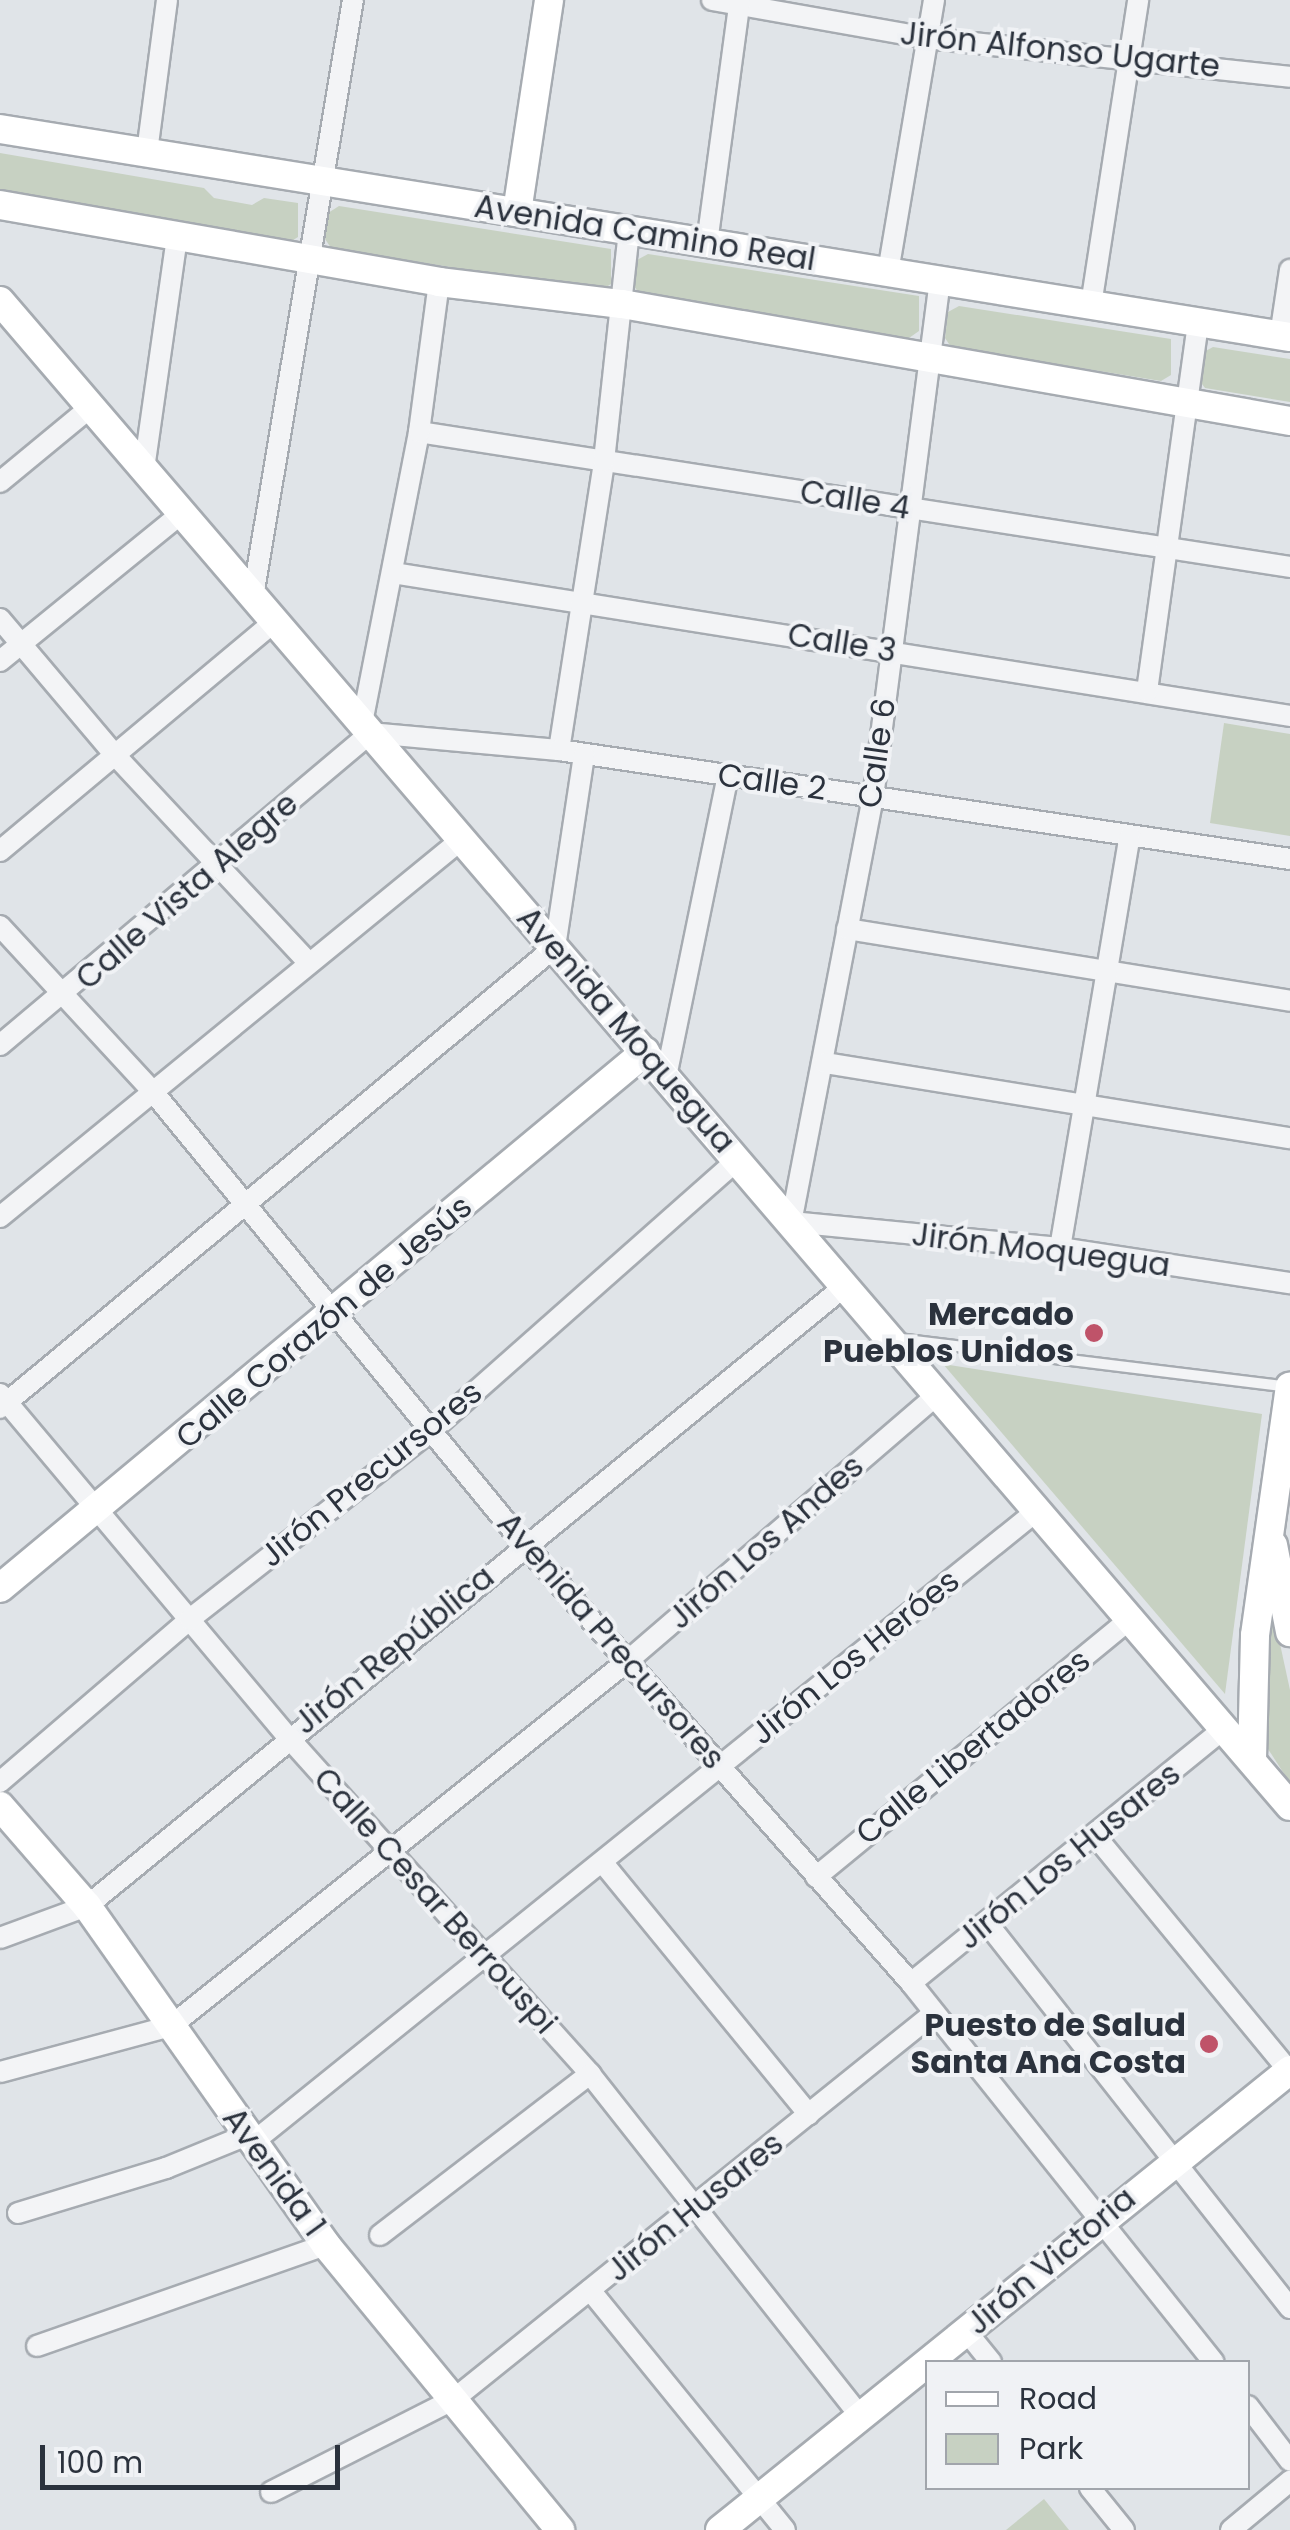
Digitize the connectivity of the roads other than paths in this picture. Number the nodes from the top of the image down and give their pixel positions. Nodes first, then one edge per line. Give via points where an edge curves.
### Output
1 (167, 0) edge
2 (354, 0) edge
3 (549, 0) edge
4 (712, 0) edge
5 (934, 0) edge
6 (1138, 0) edge
7 (739, 2) edge
8 (928, 38) junction
9 (1132, 55) junction
10 (1290, 77) edge
11 (0, 129) edge
12 (148, 152) junction
13 (325, 181) junction
14 (0, 206) edge
15 (517, 212) junction
16 (629, 230) junction
17 (176, 237) junction
18 (707, 243) junction
19 (308, 259) junction
20 (1290, 270) edge
21 (888, 272) junction
22 (940, 280) junction
23 (439, 282) junction
24 (622, 304) junction
25 (1091, 305) junction
26 (2, 306) edge
27 (1198, 322) junction
28 (1285, 336) edge
29 (929, 358) junction
30 (1189, 404) junction
31 (91, 406) junction
32 (1290, 421) edge
33 (419, 432) junction
34 (604, 461) junction
35 (144, 469) junction
36 (0, 482) edge
37 (915, 509) junction
38 (182, 513) junction
39 (1166, 548) junction
40 (1290, 567) edge
41 (394, 573) junction
42 (253, 596) junction
43 (580, 601) junction
44 (0, 620) edge
45 (275, 622) junction
46 (20, 644) junction
47 (890, 650) junction
48 (0, 662) edge
49 (1146, 691) junction
50 (1290, 716) edge
51 (366, 728) junction
52 (559, 750) junction
53 (114, 754) junction
54 (584, 755) junction
55 (728, 776) junction
56 (873, 797) junction
57 (1130, 836) junction
58 (462, 839) junction
59 (0, 852) edge
60 (1290, 859) edge
61 (218, 862) junction
62 (0, 926) edge
63 (847, 930) junction
64 (555, 947) junction
65 (309, 964) junction
66 (1103, 971) junction
67 (64, 996) junction
68 (1290, 1001) edge
69 (0, 1046) edge
70 (645, 1052) junction
71 (826, 1063) junction
72 (666, 1077) junction
73 (154, 1093) junction
74 (1082, 1105) junction
75 (1290, 1138) edge
76 (737, 1160) junction
77 (244, 1202) junction
78 (0, 1217) edge
79 (791, 1222) junction
80 (1060, 1248) junction
81 (1290, 1283) edge
82 (846, 1286) junction
83 (338, 1311) junction
84 (890, 1338) junction
85 (1290, 1387) edge
86 (938, 1394) junction
87 (2, 1401) edge
88 (432, 1430) junction
89 (1282, 1475) edge
90 (99, 1508) junction
91 (1038, 1510) junction
92 (524, 1544) junction
93 (0, 1588) edge
94 (1131, 1618) junction
95 (190, 1619) junction
96 (1290, 1632) edge
97 (630, 1659) junction
98 (1225, 1728) junction
99 (288, 1736) junction
100 (1252, 1758) junction
101 (719, 1767) junction
102 (0, 1782) edge
103 (0, 1806) edge
104 (1290, 1806) edge
105 (1097, 1838) junction
106 (389, 1850) junction
107 (602, 1863) junction
108 (816, 1877) junction
109 (86, 1906) junction
110 (987, 1923) junction
111 (0, 1938) edge
112 (484, 1959) junction
113 (911, 1982) junction
114 (934, 2014) junction
115 (170, 2026) junction
116 (1290, 2071) edge
117 (0, 2072) edge
118 (590, 2074) junction
119 (809, 2115) junction
120 (250, 2139) junction
121 (1177, 2158) junction
122 (698, 2207) junction
123 (18, 2213) dead end
124 (1101, 2217) junction
125 (380, 2235) dead end
126 (326, 2245) junction
127 (590, 2290) junction
128 (1290, 2308) edge
129 (966, 2331) junction
130 (37, 2346) dead end
131 (930, 2360) edge
132 (989, 2360) edge
133 (1212, 2360) edge
134 (925, 2364) edge
135 (454, 2399) junction
136 (1250, 2409) edge
137 (860, 2416) junction
138 (1290, 2461) edge
139 (1290, 2482) edge
140 (1092, 2490) edge
141 (271, 2492) dead end
142 (759, 2498) junction
143 (560, 2530) edge
144 (720, 2530) edge
145 (785, 2530) edge
146 (1124, 2530) edge
147 (1231, 2530) edge

1 - 12 street
2 - 13 street
3 - 15 street
4 - 7 street, Jirón Alfonso Ugarte
5 - 8 street
6 - 9 street
7 - 8 street, Jirón Alfonso Ugarte
7 - 18 street
8 - 9 street, Jirón Alfonso Ugarte
8 - 21 street
9 - 10 street, Jirón Alfonso Ugarte
9 - 25 street
11 - 12 street, Avenida Camino Real
12 - 13 street, Avenida Camino Real
13 - 15 street, Avenida Camino Real
13 - 19 street
14 - 17 street
15 - 16 street, Avenida Camino Real
16 - 18 street, Avenida Camino Real
16 - 24 street
17 - 19 street
17 - 35 street
18 - 21 street, Avenida Camino Real
19 - 23 street
19 - 42 street
20 - 28 street
21 - 22 street, Avenida Camino Real
22 - 25 street, Avenida Camino Real
22 - 29 street, Calle 6
23 - 24 street
23 - 33 street
24 - 29 street
24 - 34 street
25 - 27 street, Avenida Camino Real
26 - 31 street, Avenida Moquegua
27 - 28 street, Avenida Camino Real
27 - 30 street
29 - 30 street
29 - 37 street, Calle 6
30 - 32 street
30 - 39 street
31 - 35 street, Avenida Moquegua
31 - 36 street
33 - 34 street, Calle 4
33 - 41 street
34 - 37 street, Calle 4
34 - 43 street
35 - 38 street, Avenida Moquegua
37 - 39 street, Calle 4
37 - 47 street, Calle 6
38 - 42 street, Avenida Moquegua
38 - 46 street
39 - 40 street, Calle 4
39 - 49 street
41 - 43 street, Calle 3
41 - 51 street
42 - 45 street, Avenida Moquegua
43 - 47 street, Calle 3
43 - 52 street
44 - 46 street
45 - 51 street, Avenida Moquegua
45 - 53 street
46 - 48 street
46 - 53 street
47 - 49 street, Calle 3
47 - 56 street, Calle 6
49 - 50 street, Calle 3
51 - 52 street, Calle 2
51 - 58 street, Avenida Moquegua
51 - 61 street, Calle Vista Alegre
52 - 54 street, Calle 2
53 - 59 street
53 - 61 street
54 - 55 street, Calle 2
54 - 64 street
55 - 56 street, Calle 2
55 - 72 street
56 - 57 street, Calle 2
56 - 63 street, Calle 6
57 - 60 street, Calle 2
57 - 66 street
58 - 64 street, Avenida Moquegua
58 - 65 street
61 - 65 street
61 - 67 street, Calle Vista Alegre
62 - 67 street, Avenida Precursores
63 - 66 street
63 - 71 street, Calle 6
64 - 70 street, Avenida Moquegua
64 - 77 street
65 - 73 street
66 - 68 street
66 - 74 street
67 - 69 street, Calle Vista Alegre
67 - 73 street, Avenida Precursores
70 - 72 street, Avenida Moquegua
70 - 83 street, Calle Corazón de Jesús
71 - 74 street
71 - 79 street, Calle 6
72 - 76 street, Avenida Moquegua
73 - 77 street, Avenida Precursores
73 - 78 street
74 - 75 street
74 - 80 street
76 - 79 street, Avenida Moquegua
76 - 88 street, Jirón Precursores
77 - 83 street, Avenida Precursores
77 - 87 street
79 - 80 street, Jirón Moquegua
79 - 82 street, Avenida Moquegua
80 - 81 street, Jirón Moquegua
82 - 84 street, Avenida Moquegua
82 - 92 street, Jirón República
83 - 88 street, Avenida Precursores
83 - 90 street, Calle Corazón de Jesús
84 - 85 lane
84 - 86 street, Avenida Moquegua
85 - 89 street
86 - 91 street, Avenida Moquegua
86 - 97 street, Jirón Los Andes
87 - 90 street, Calle Cesar Berrouspi
88 - 92 street, Avenida Precursores
88 - 95 street, Jirón Precursores
89 - 96 street via 1270,1531
89 - 100 street via 1249,1702
90 - 93 street, Calle Corazón de Jesús
90 - 95 street, Calle Cesar Berrouspi
91 - 94 street, Avenida Moquegua
91 - 101 street, Jirón Los Heróes
92 - 97 street, Avenida Precursores
92 - 99 street, Jirón República
94 - 98 street, Avenida Moquegua
94 - 108 street, Calle Libertadores
95 - 99 street, Calle Cesar Berrouspi
95 - 102 street, Jirón Precursores
97 - 101 street, Avenida Precursores
97 - 106 street, Jirón Los Andes
98 - 100 street, Avenida Moquegua
98 - 105 street, Jirón Los Husares
99 - 106 street, Calle Cesar Berrouspi
99 - 109 street, Jirón República
100 - 104 street, Avenida Moquegua
101 - 107 street, Jirón Los Heróes
101 - 108 street, Avenida Precursores
103 - 109 street, Avenida 1
105 - 110 street, Jirón Los Husares
105 - 116 street
106 - 112 street, Calle Cesar Berrouspi
106 - 115 street, Jirón Los Andes
107 - 112 street, Jirón Los Heróes
107 - 119 street
108 - 113 street, Avenida Precursores
109 - 111 street, Jirón República
109 - 115 street, Avenida 1
110 - 113 street, Jirón Los Husares
110 - 121 street
112 - 118 street, Calle Cesar Berrouspi
112 - 120 street, Jirón Los Heróes
113 - 114 street, Avenida Precursores
114 - 119 street, Jirón Husares
114 - 124 street, Avenida Precursores
115 - 117 street
115 - 120 street, Avenida 1
116 - 121 street, Jirón Victoria
118 - 122 street, Calle Cesar Berrouspi
118 - 125 street
119 - 122 street, Jirón Husares
120 - 123 street, Jirón Los Heróes
120 - 126 street, Avenida 1
121 - 124 street, Jirón Victoria
121 - 128 street
122 - 127 street, Jirón Husares
122 - 137 street, Calle Cesar Berrouspi
124 - 129 street, Jirón Victoria
124 - 133 street, Avenida Precursores
126 - 130 street
126 - 135 street, Avenida 1
127 - 135 street, Jirón Husares
127 - 142 street
129 - 131 street, Jirón Victoria
129 - 132 street
134 - 137 street, Jirón Victoria
135 - 141 street, Jirón Husares
135 - 143 street, Avenida 1
136 - 138 street
137 - 142 street, Jirón Victoria
139 - 147 street
140 - 146 street
142 - 144 street, Jirón Victoria
142 - 145 street

